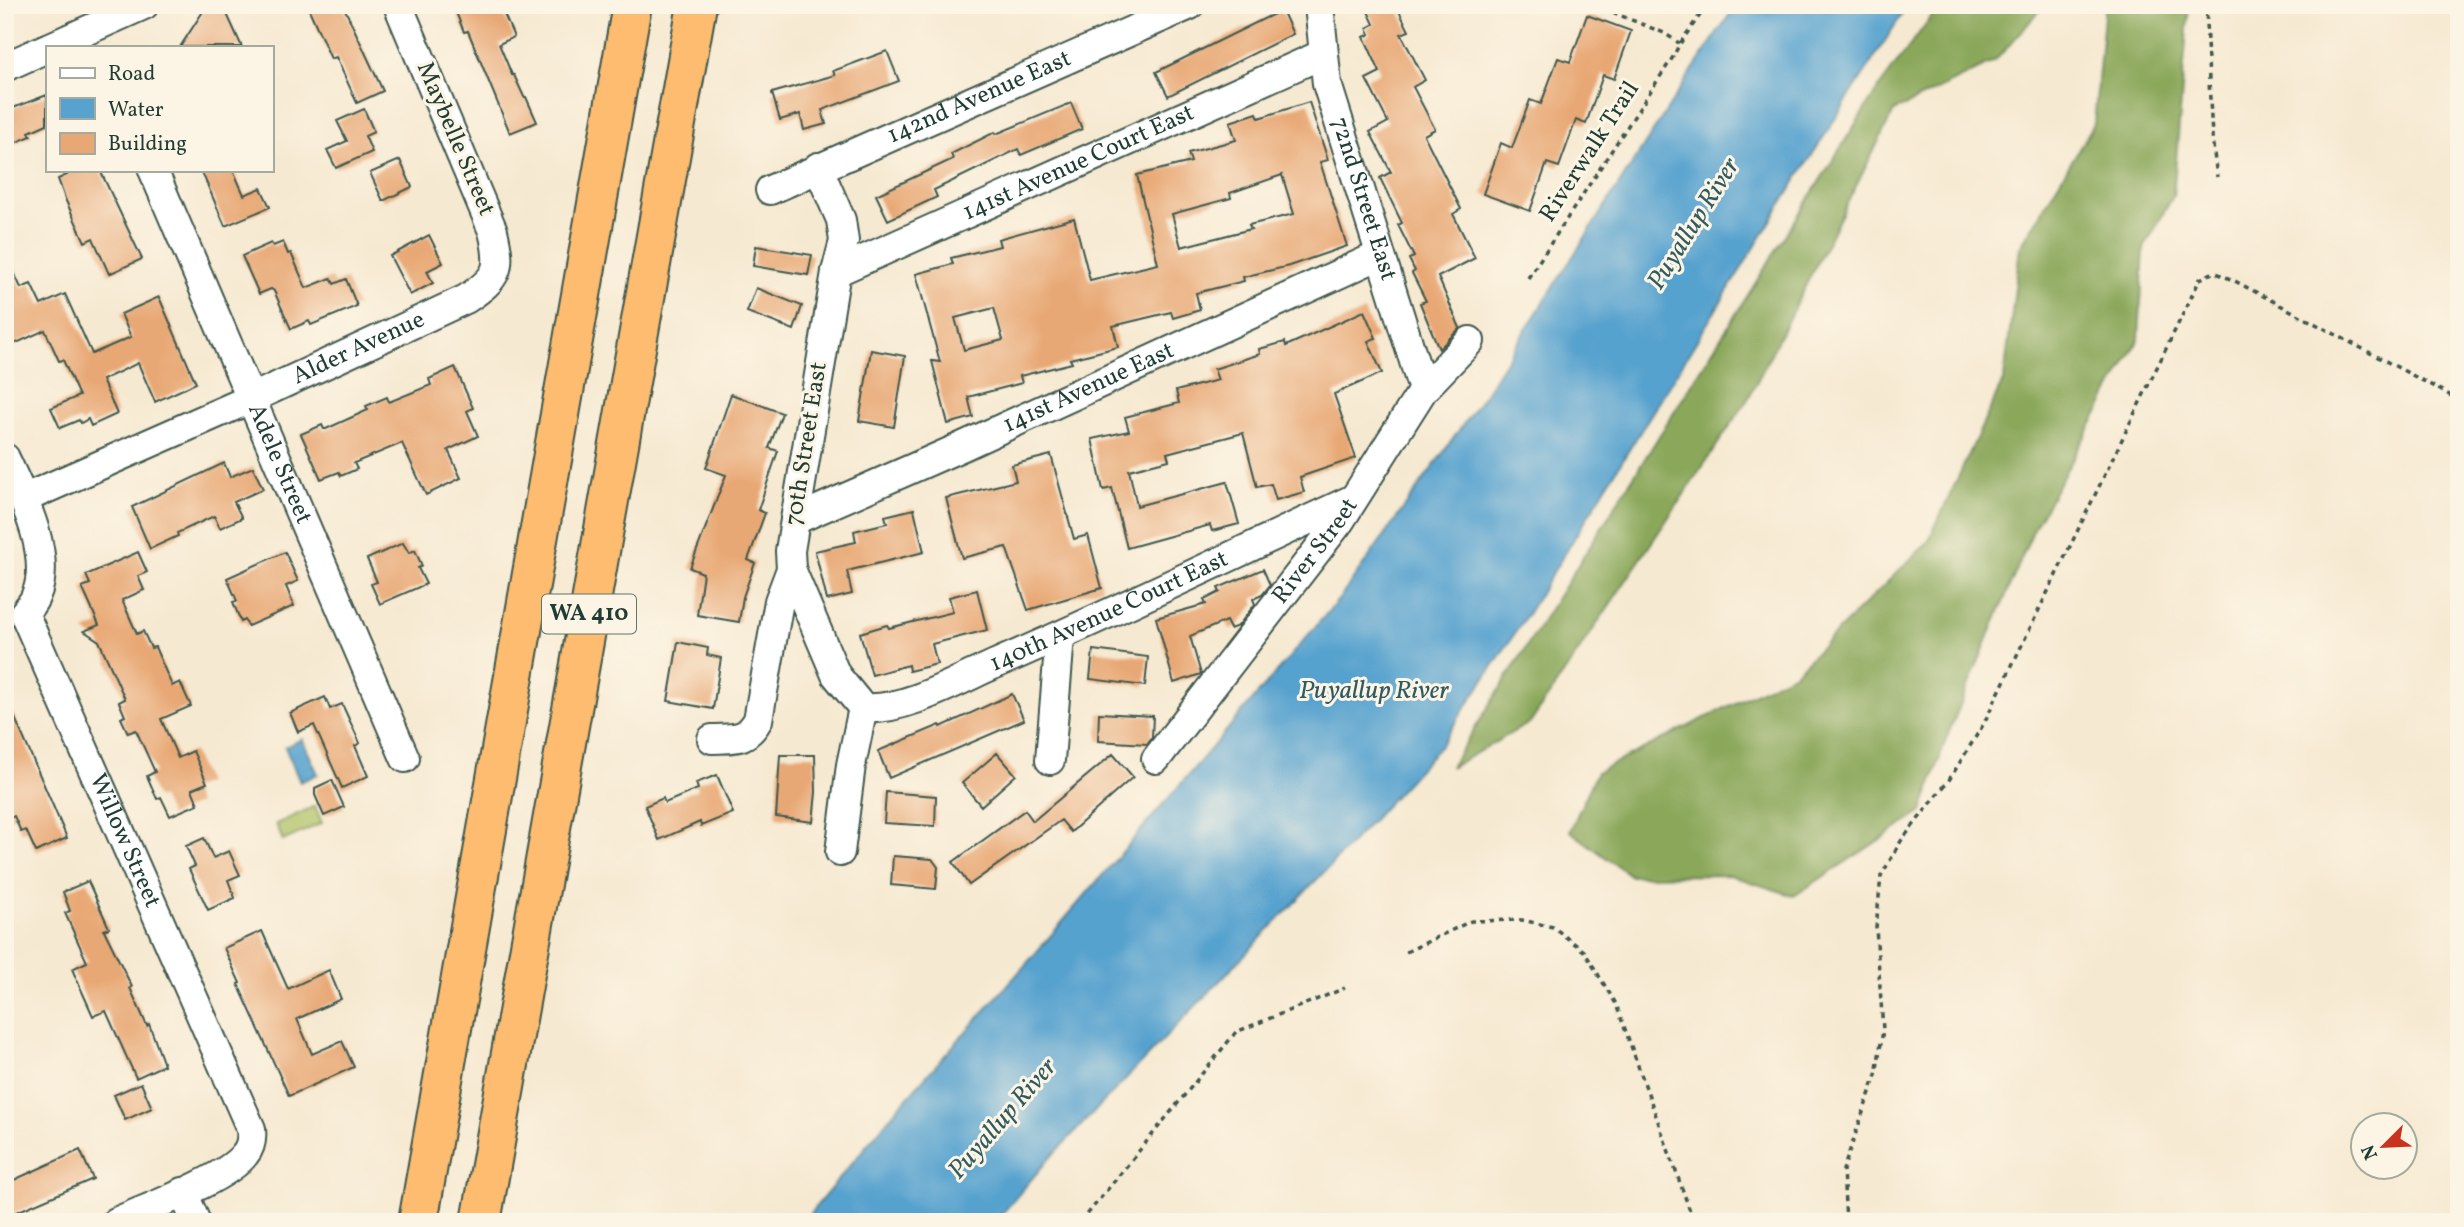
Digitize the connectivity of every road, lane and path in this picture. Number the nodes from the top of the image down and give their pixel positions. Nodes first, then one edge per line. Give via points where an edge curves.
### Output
1 (144, 5) edge
2 (398, 5) edge
3 (632, 5) edge
4 (696, 5) edge
5 (1191, 5) edge
6 (1319, 5) edge
7 (1594, 5) edge
8 (1707, 5) edge
9 (2208, 5) edge
10 (97, 38) edge
11 (1679, 43) junction
12 (58, 46) edge
13 (46, 49) edge
14 (1322, 54) junction
15 (5, 67) edge
16 (818, 167) junction
17 (154, 172) edge
18 (2217, 177) dead end
19 (770, 190) dead end
20 (1380, 254) junction
21 (836, 272) junction
22 (494, 276) joint
23 (1528, 278) dead end
24 (1470, 341) dead end
25 (1423, 390) junction
26 (250, 399) junction
27 (2459, 400) edge
28 (5, 458) edge
29 (23, 499) junction
30 (1351, 500) junction
31 (795, 520) junction
32 (791, 569) junction
33 (14, 617) edge
34 (1060, 636) junction
35 (863, 708) junction
36 (712, 739) dead end
37 (405, 758) dead end
38 (1156, 759) dead end
39 (1050, 760) dead end
40 (840, 852) dead end
41 (1406, 952) dead end
42 (1345, 988) dead end
43 (183, 1192) junction
44 (116, 1222) edge
45 (196, 1222) edge
46 (418, 1222) edge
47 (481, 1222) edge
48 (1081, 1222) edge
49 (1694, 1222) edge
50 (1846, 1222) edge

1 - 10 street
2 - 22 street, Maybelle Street via 493,231 499,257
3 - 46 highway, WA 410
4 - 47 highway, WA 410
5 - 16 street, 142nd Avenue East
6 - 14 street, 72nd Street East
7 - 11 path
8 - 11 path, Riverwalk Trail
9 - 18 path
10 - 12 street
11 - 23 path, Riverwalk Trail
13 - 15 street
14 - 20 street, 72nd Street East via 1327,84
14 - 21 street, 141st Avenue Court East
16 - 19 street, 142nd Avenue East
16 - 21 street, 70th Street East via 841,220 844,240
17 - 26 street, Adele Street
20 - 25 street, 72nd Street East
20 - 31 street, 141st Avenue East
21 - 31 street, 70th Street East
22 - 26 street, Alder Avenue via 466,299
24 - 25 street, River Street
25 - 30 street, River Street
26 - 29 street, Alder Avenue
26 - 37 street, Adele Street
27 - 50 path via 2233,280 2214,272 2200,279 1983,725 1881,876 1876,928 1882,1030 1876,1075 1843,1170
28 - 29 street, Willow Street
29 - 33 street, Willow Street via 42,560 36,597
30 - 34 street, 140th Avenue Court East
30 - 38 street, River Street via 1340,521
31 - 32 street, 70th Street East
32 - 35 street, 70th Street East via 836,676
32 - 36 street via 779,601 758,720 750,733
33 - 43 street, Willow Street via 250,1125 250,1144 236,1164
34 - 35 street, 140th Avenue Court East via 928,693 877,710
34 - 39 street
35 - 40 street
41 - 49 path via 1471,921 1522,920 1553,927 1584,951 1616,1004
42 - 48 path via 1236,1032
43 - 44 street, Willow Street
43 - 45 street

